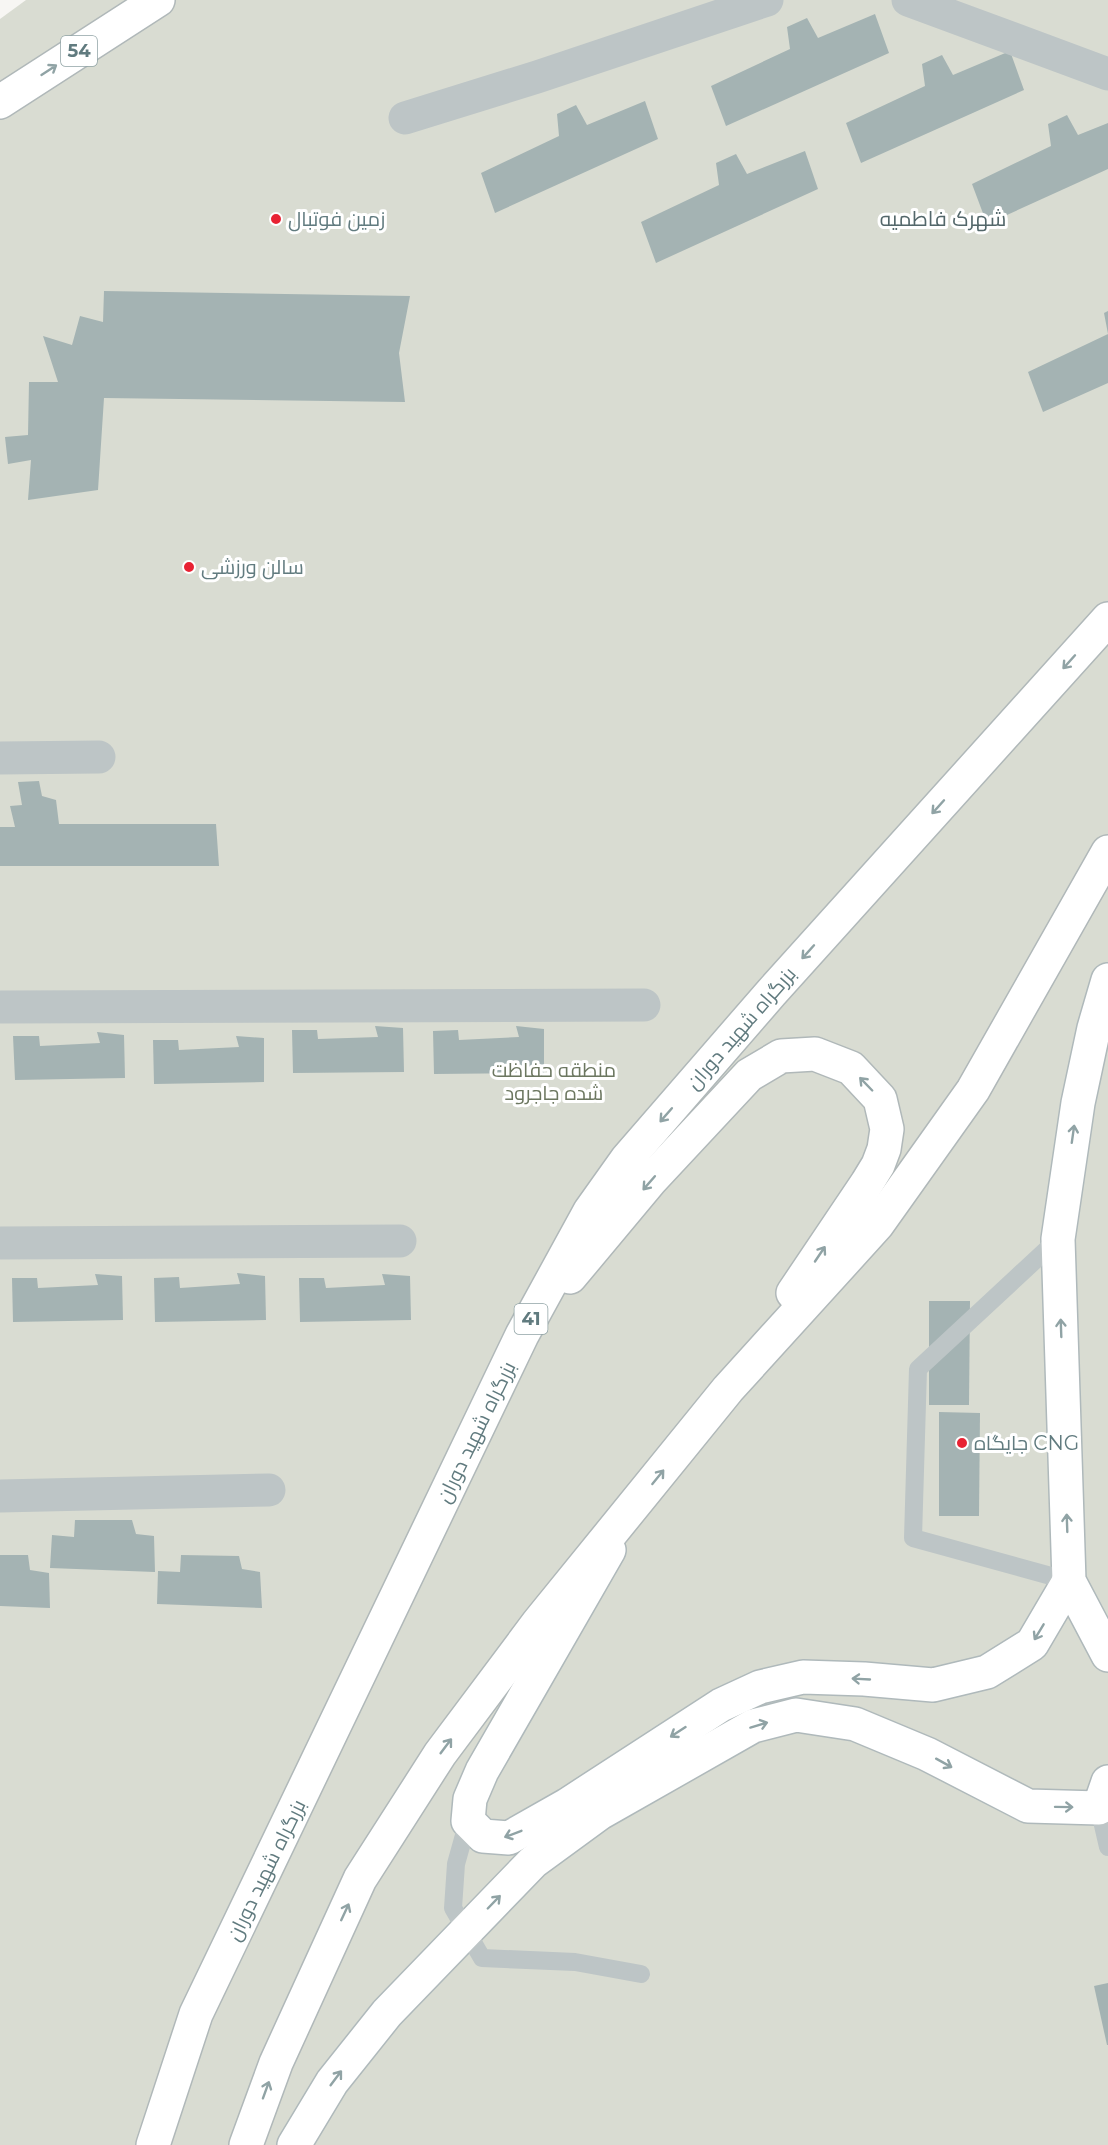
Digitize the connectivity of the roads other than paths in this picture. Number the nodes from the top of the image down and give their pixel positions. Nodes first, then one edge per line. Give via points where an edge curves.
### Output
1 (158, 0) edge
2 (767, 0) edge
3 (908, 0) edge
4 (1108, 74) edge
5 (0, 102) edge
6 (405, 118) dead end
7 (1108, 619) edge
8 (99, 757) dead end
9 (0, 758) edge
10 (1108, 852) edge
11 (1108, 980) edge
12 (644, 1005) dead end
13 (0, 1007) edge
14 (1058, 1239) junction
15 (400, 1241) dead end
16 (0, 1243) edge
17 (522, 1335) junction
18 (729, 1389) junction
19 (269, 1490) dead end
20 (0, 1497) edge
21 (636, 1504) junction
22 (1069, 1581) junction
23 (1108, 1654) edge
24 (1104, 1795) edge
25 (468, 1821) junction
26 (1108, 1847) edge
27 (466, 1931) junction
28 (641, 1974) dead end
29 (153, 2145) edge
30 (246, 2145) edge
31 (294, 2145) edge

5 -> 1 main road, 54
2 - 6 street
3 - 4 street
7 -> 17 main road, بزرگراه شهید دوران / 41 via 627,1159 590,1211
8 - 9 street
10 - 18 main road via 973,1090 877,1225
14 -> 11 main road via 1078,1103
12 - 13 street
22 -> 14 main road
14 - 22 lane via 918,1369 913,1538
15 - 16 street
18 -> 17 main road via 867,1184 884,1149 887,1129 880,1098 851,1068 815,1054 781,1056 749,1075 651,1180
17 - 29 main road, بزرگراه شهید دوران / 41 via 196,2014
21 -> 18 main road
19 - 20 street
21 - 25 main road via 482,1771 470,1799
30 -> 21 main road via 276,2063 360,1880 440,1754 538,1623
22 - 23 main road
22 -> 25 main road via 1032,1644 987,1671 933,1685 804,1677 760,1687 721,1705 509,1838 483,1836
24 - 26 lane
27 -> 24 main road via 533,1862 600,1813 753,1726 796,1715 855,1724 927,1754 1028,1806
25 - 27 lane via 456,1864 453,1908
27 - 28 lane via 482,1958 574,1962
31 -> 27 main road via 332,2082 387,2013

